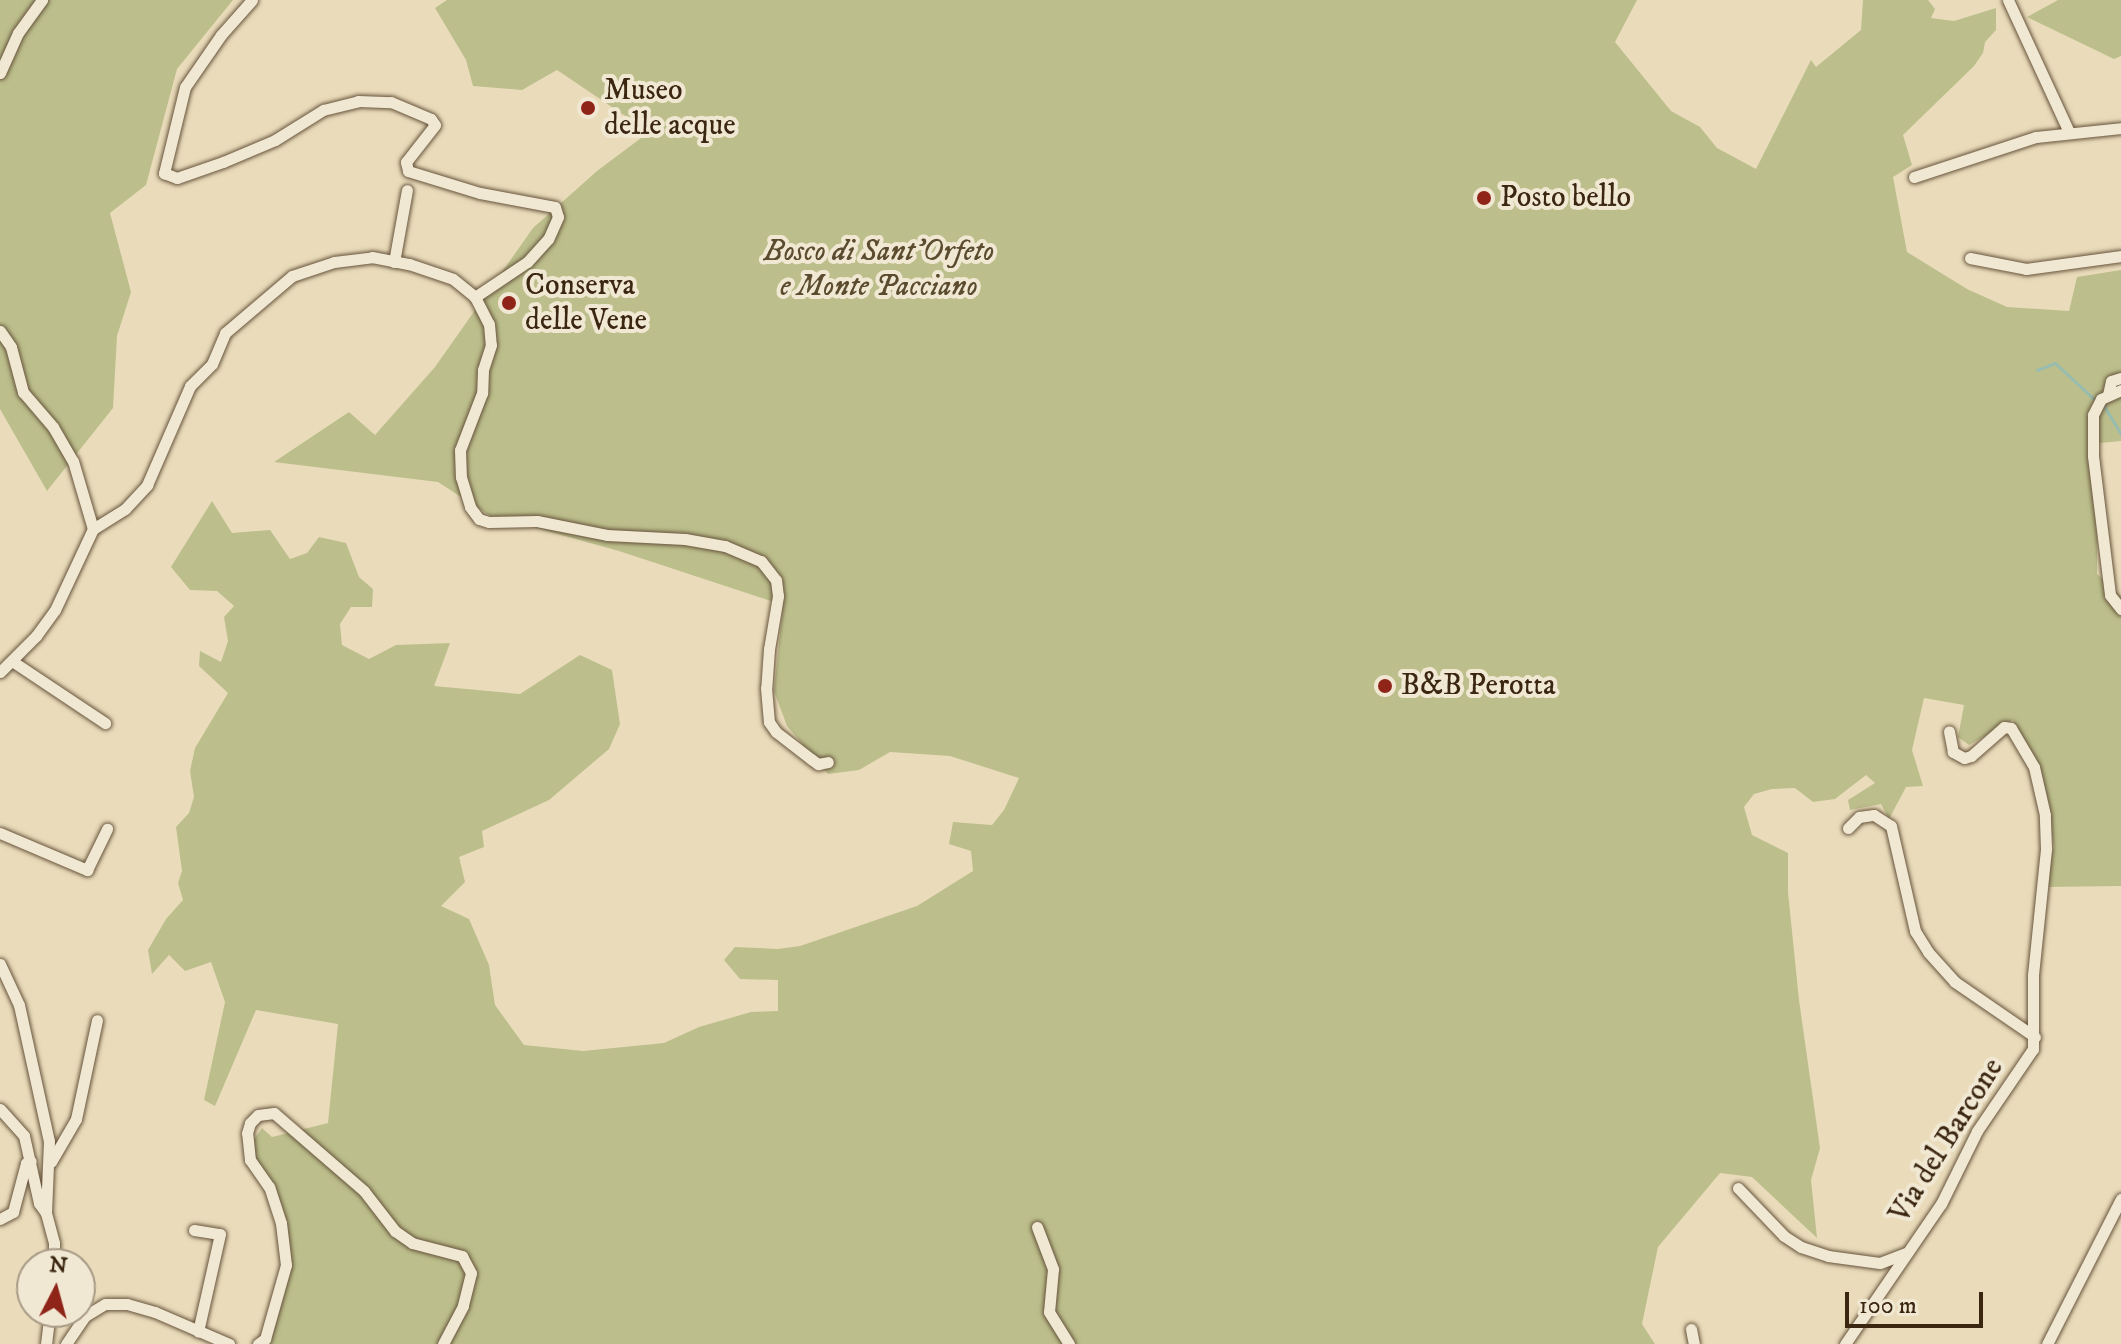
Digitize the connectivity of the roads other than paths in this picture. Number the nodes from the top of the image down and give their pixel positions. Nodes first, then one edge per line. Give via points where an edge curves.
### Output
1 (42, 0) edge
2 (252, 0) edge
3 (2008, 0) edge
4 (0, 73) edge
5 (2121, 128) edge
6 (2069, 132) junction
7 (1914, 177) dead end
8 (407, 190) dead end
9 (2121, 256) edge
10 (1970, 258) dead end
11 (394, 262) junction
12 (475, 297) junction
13 (0, 331) edge
14 (2121, 378) edge
15 (2121, 390) edge
16 (2108, 395) junction
17 (93, 529) junction
18 (2121, 609) edge
19 (12, 661) junction
20 (0, 672) edge
21 (105, 723) dead end
22 (1949, 731) dead end
23 (828, 762) dead end
24 (1848, 828) dead end
25 (107, 829) dead end
26 (0, 833) edge
27 (0, 964) edge
28 (97, 1020) dead end
29 (2035, 1037) junction
30 (0, 1109) edge
31 (31, 1161) junction
32 (51, 1162) junction
33 (1738, 1188) dead end
34 (2121, 1199) edge
35 (46, 1213) junction
36 (0, 1219) edge
37 (1037, 1227) dead end
38 (194, 1230) dead end
39 (54, 1248) edge
40 (1907, 1252) junction
41 (1691, 1329) dead end
42 (198, 1332) junction
43 (66, 1344) edge
44 (229, 1344) edge
45 (258, 1344) edge
46 (443, 1344) edge
47 (1069, 1344) edge
48 (1694, 1344) edge
49 (1845, 1344) edge
50 (2047, 1344) edge

1 - 4 street via 18,33
2 - 12 street via 185,87 164,173 177,178 223,162 275,140 323,110 358,101 391,102 435,125 406,162 408,171 480,193 555,207 558,217 548,239 527,262
3 - 6 street
5 - 6 street
6 - 7 street via 2036,137
8 - 11 street
9 - 10 street via 2026,269
11 - 12 street via 453,279
11 - 17 street via 372,257 334,262 292,276 225,333 212,364 190,386 147,485 125,509
12 - 23 street via 489,324 491,345 482,393 460,450 461,477 479,519 685,539 725,546 761,561 776,580 778,596 766,688 769,722 818,764
13 - 17 street via 11,347 23,392 73,461
14 - 16 street via 2111,381
15 - 16 street
16 - 18 street via 2093,415 2093,456 2110,595
17 - 19 street via 55,610
19 - 20 street
19 - 21 street
22 - 29 street, Via del Barcone via 1953,752 1964,758 2004,727 2011,728 2034,767 2045,815 2032,1005
24 - 29 street, Via del Barcone via 1859,817 1874,815 1891,826 1915,931 1928,952 1955,982
25 - 26 street via 87,870
27 - 32 street via 19,1005
28 - 32 street via 76,1119
29 - 40 street, Via del Barcone via 2033,1049 1977,1131 1941,1204
30 - 31 street via 24,1136
31 - 35 street
31 - 36 street via 26,1163 13,1212
32 - 35 street
33 - 40 street via 1801,1247 1880,1263
34 - 50 street
35 - 39 street
37 - 47 street via 1053,1269 1049,1312
38 - 42 street via 220,1234
40 - 49 street, Via del Barcone
41 - 48 street
42 - 43 street via 155,1312 105,1304 85,1316
42 - 44 street
45 - 46 street via 265,1339 286,1265 281,1223 269,1187 250,1160 247,1133 258,1115 274,1113 364,1191 395,1231 412,1243 462,1256 471,1273 463,1306

